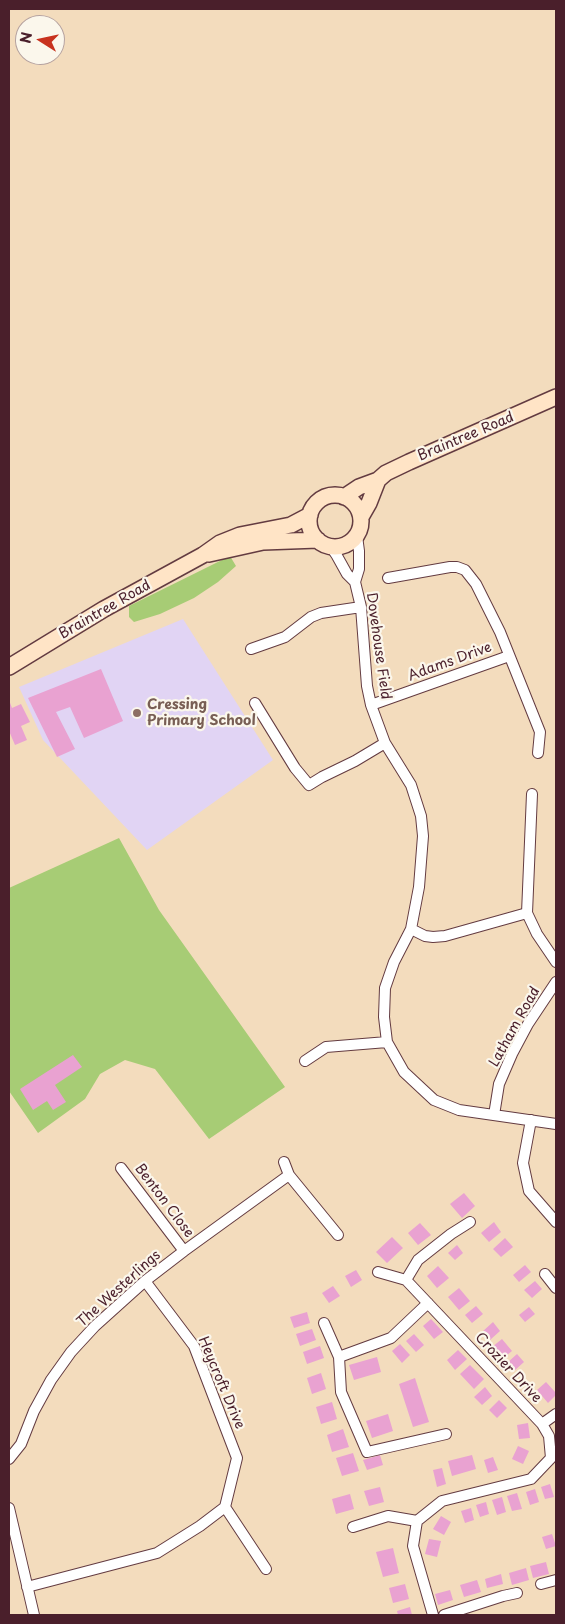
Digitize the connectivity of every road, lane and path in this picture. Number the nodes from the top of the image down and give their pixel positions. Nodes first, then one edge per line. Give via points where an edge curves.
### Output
1 (556, 397) edge
2 (378, 480) junction
3 (344, 496) junction
4 (310, 515) junction
5 (361, 517) junction
6 (357, 536) junction
7 (324, 544) junction
8 (203, 556) junction
9 (388, 578) dead end
10 (355, 582) junction
11 (361, 607) junction
12 (251, 650) dead end
13 (509, 656) junction
14 (9, 667) edge
15 (255, 703) dead end
16 (371, 705) junction
17 (385, 743) junction
18 (538, 753) dead end
19 (532, 794) dead end
20 (527, 913) junction
21 (411, 929) junction
22 (556, 962) edge
23 (556, 982) edge
24 (387, 1042) junction
25 (305, 1061) dead end
26 (494, 1115) junction
27 (532, 1120) junction
28 (556, 1124) edge
29 (284, 1162) dead end
30 (121, 1168) dead end
31 (289, 1175) junction
32 (470, 1222) dead end
33 (556, 1222) edge
34 (338, 1235) dead end
35 (184, 1251) junction
36 (378, 1272) dead end
37 (545, 1274) dead end
38 (406, 1280) junction
39 (145, 1281) junction
40 (556, 1288) edge
41 (428, 1303) junction
42 (324, 1323) dead end
43 (339, 1357) junction
44 (556, 1414) edge
45 (542, 1424) junction
46 (446, 1434) dead end
47 (9, 1459) edge
48 (553, 1459) edge
49 (225, 1507) junction
50 (9, 1508) edge
51 (417, 1521) junction
52 (353, 1527) dead end
53 (266, 1570) dead end
54 (556, 1580) edge
55 (541, 1584) dead end
56 (27, 1587) junction
57 (517, 1593) dead end
58 (34, 1615) edge
59 (433, 1615) edge
60 (444, 1615) edge

1 - 2 main road, Braintree Road via 402,465
2 - 3 main road, Braintree Road
2 - 5 main road
3 - 4 main road via 323,498
3 - 5 main road via 355,504
4 - 7 main road via 310,528
4 - 8 main road, Braintree Road via 291,526 240,535 220,543
5 - 6 main road
6 - 7 main road via 345,545
6 - 10 street, Dovehouse Field via 359,551
7 - 8 main road, Braintree Road via 263,542
7 - 10 street, Dovehouse Field
8 - 14 main road, Braintree Road via 104,609
9 - 13 street, Adams Drive via 450,566 465,570 476,584
10 - 11 street, Dovehouse Field
11 - 12 street via 321,613 286,636
11 - 16 street, Dovehouse Field
13 - 16 street, Adams Drive
13 - 18 street, Adams Drive via 540,732
15 - 17 street via 309,786
16 - 17 street, Dovehouse Field
17 - 21 street, Dovehouse Field via 411,785 421,816 423,851
19 - 20 street
20 - 21 street via 445,936 425,936
20 - 22 street
21 - 24 street, Dovehouse Field via 385,988
23 - 26 street, Latham Road via 512,1054 499,1084
24 - 25 street via 326,1047
24 - 26 street, Dovehouse Field via 404,1072 434,1100 459,1110
26 - 27 street, Dovehouse Field
27 - 28 street, Dovehouse Field
27 - 33 street via 523,1163 529,1191
29 - 31 street
30 - 35 street, Benton Close
31 - 34 street
31 - 35 street, The Westerlings
32 - 38 street via 418,1260
35 - 39 street, The Westerlings
36 - 38 street
37 - 40 street
38 - 41 street, Crozier Drive
39 - 47 street, The Westerlings via 71,1352 50,1380 21,1444
39 - 49 street, Heycroft Drive via 194,1346 236,1458
41 - 43 street via 391,1338
41 - 45 street, Crozier Drive
42 - 43 street
43 - 46 street via 341,1392 367,1452
44 - 45 street
45 - 48 street, Crozier Drive via 549,1436
48 - 51 street, Crozier Drive via 530,1479 442,1501
49 - 53 street
49 - 56 street via 158,1553
50 - 56 street
51 - 52 street via 388,1516
51 - 59 street via 413,1546
54 - 55 street
56 - 58 street
57 - 60 street

